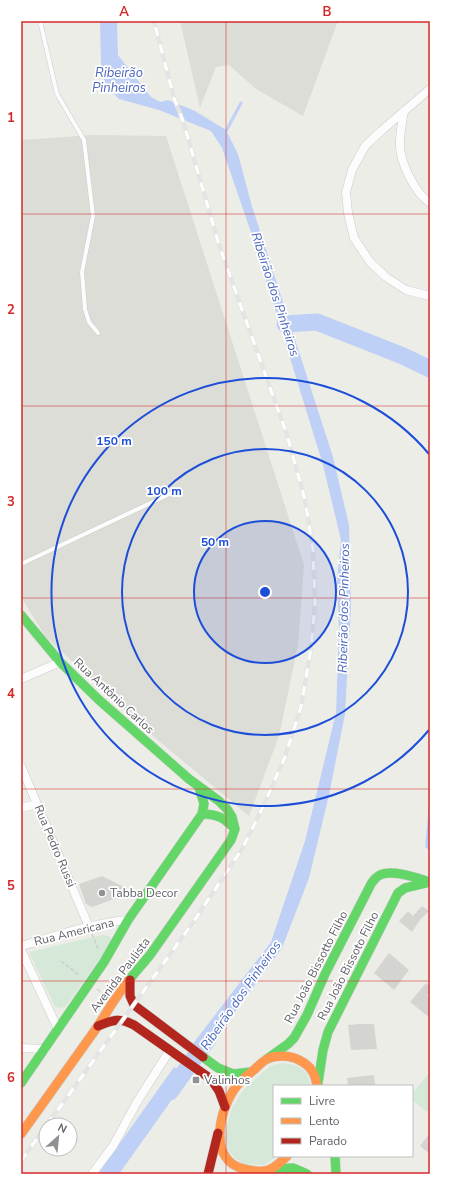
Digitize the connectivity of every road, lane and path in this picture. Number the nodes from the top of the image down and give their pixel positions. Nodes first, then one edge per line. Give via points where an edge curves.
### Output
1 (40, 21) edge
2 (430, 89) edge
3 (404, 111) junction
4 (430, 203) edge
5 (430, 296) edge
6 (98, 333) dead end
7 (176, 491) dead end
8 (21, 564) edge
9 (21, 615) edge
10 (60, 662) junction
11 (21, 679) edge
12 (21, 766) edge
13 (199, 787) junction
14 (37, 804) junction
15 (21, 808) edge
16 (202, 814) junction
17 (235, 829) junction
18 (376, 878) junction
19 (430, 882) edge
20 (398, 893) junction
21 (128, 920) junction
22 (89, 927) junction
23 (21, 946) edge
24 (98, 948) dead end
25 (21, 950) edge
26 (130, 979) junction
27 (98, 1026) junction
28 (58, 1029) junction
29 (21, 1048) edge
30 (44, 1048) junction
31 (172, 1051) junction
32 (267, 1059) junction
33 (251, 1072) junction
34 (21, 1084) edge
35 (318, 1085) edge
36 (318, 1085) edge
37 (225, 1107) junction
38 (32, 1118) junction
39 (21, 1121) edge
40 (219, 1128) junction
41 (21, 1134) edge
42 (287, 1157) edge
43 (335, 1157) edge
44 (269, 1171) edge
45 (92, 1174) edge
46 (208, 1174) edge
47 (307, 1174) edge
48 (336, 1174) edge

1 - 6 lane via 57,94 84,140 93,216 82,272 85,309 89,322
2 - 3 street
3 - 4 street via 400,144 403,163 415,188
3 - 5 street via 365,146 352,170 346,192 348,213 354,238 370,262 386,277 406,290
7 - 8 lane
9 - 10 main road, Rua Antônio Carlos
10 - 11 street
10 - 13 main road, Rua Antônio Carlos via 99,700
12 - 14 street, Rua Pedro Russi
13 - 16 main road via 204,804
13 - 17 main road, Rua Antônio Carlos via 226,809 232,817
14 - 15 street
14 - 22 street, Rua Pedro Russi
16 - 17 main road via 214,814 224,818
16 - 21 main road, Avenida Paulista
17 - 26 main road, Avenida Paulista via 232,840
18 - 19 main road via 384,874 396,874
18 - 20 main road via 391,883
18 - 32 main road, Rua João Bissotto Filho via 294,1038
19 - 20 main road via 413,885
20 - 36 main road, Rua João Bissoto Filho via 328,1032
21 - 22 street, Rua Americana
21 - 28 main road, Avenida Paulista via 104,962
22 - 23 street, Rua Americana
22 - 24 path
25 - 28 street
26 - 27 main road, Avenida Paulista
26 - 33 main road via 128,992 134,1005 218,1068 233,1074
27 - 31 main road via 123,1019
27 - 38 main road, Avenida Paulista
28 - 30 main road, Avenida Paulista
29 - 30 street
30 - 34 main road, Avenida Paulista
31 - 37 main road via 211,1079
31 - 45 street via 137,1102 113,1146
32 - 33 main road
32 - 35 main road, Rua João Bissoto Filho via 283,1056 301,1060 315,1073
33 - 37 main road via 237,1085
37 - 40 main road
38 - 39 main road
38 - 41 main road, Avenida Paulista
40 - 44 main road via 221,1146 228,1160 240,1168
40 - 46 main road
42 - 44 main road
43 - 48 main road
44 - 47 main road via 293,1168

